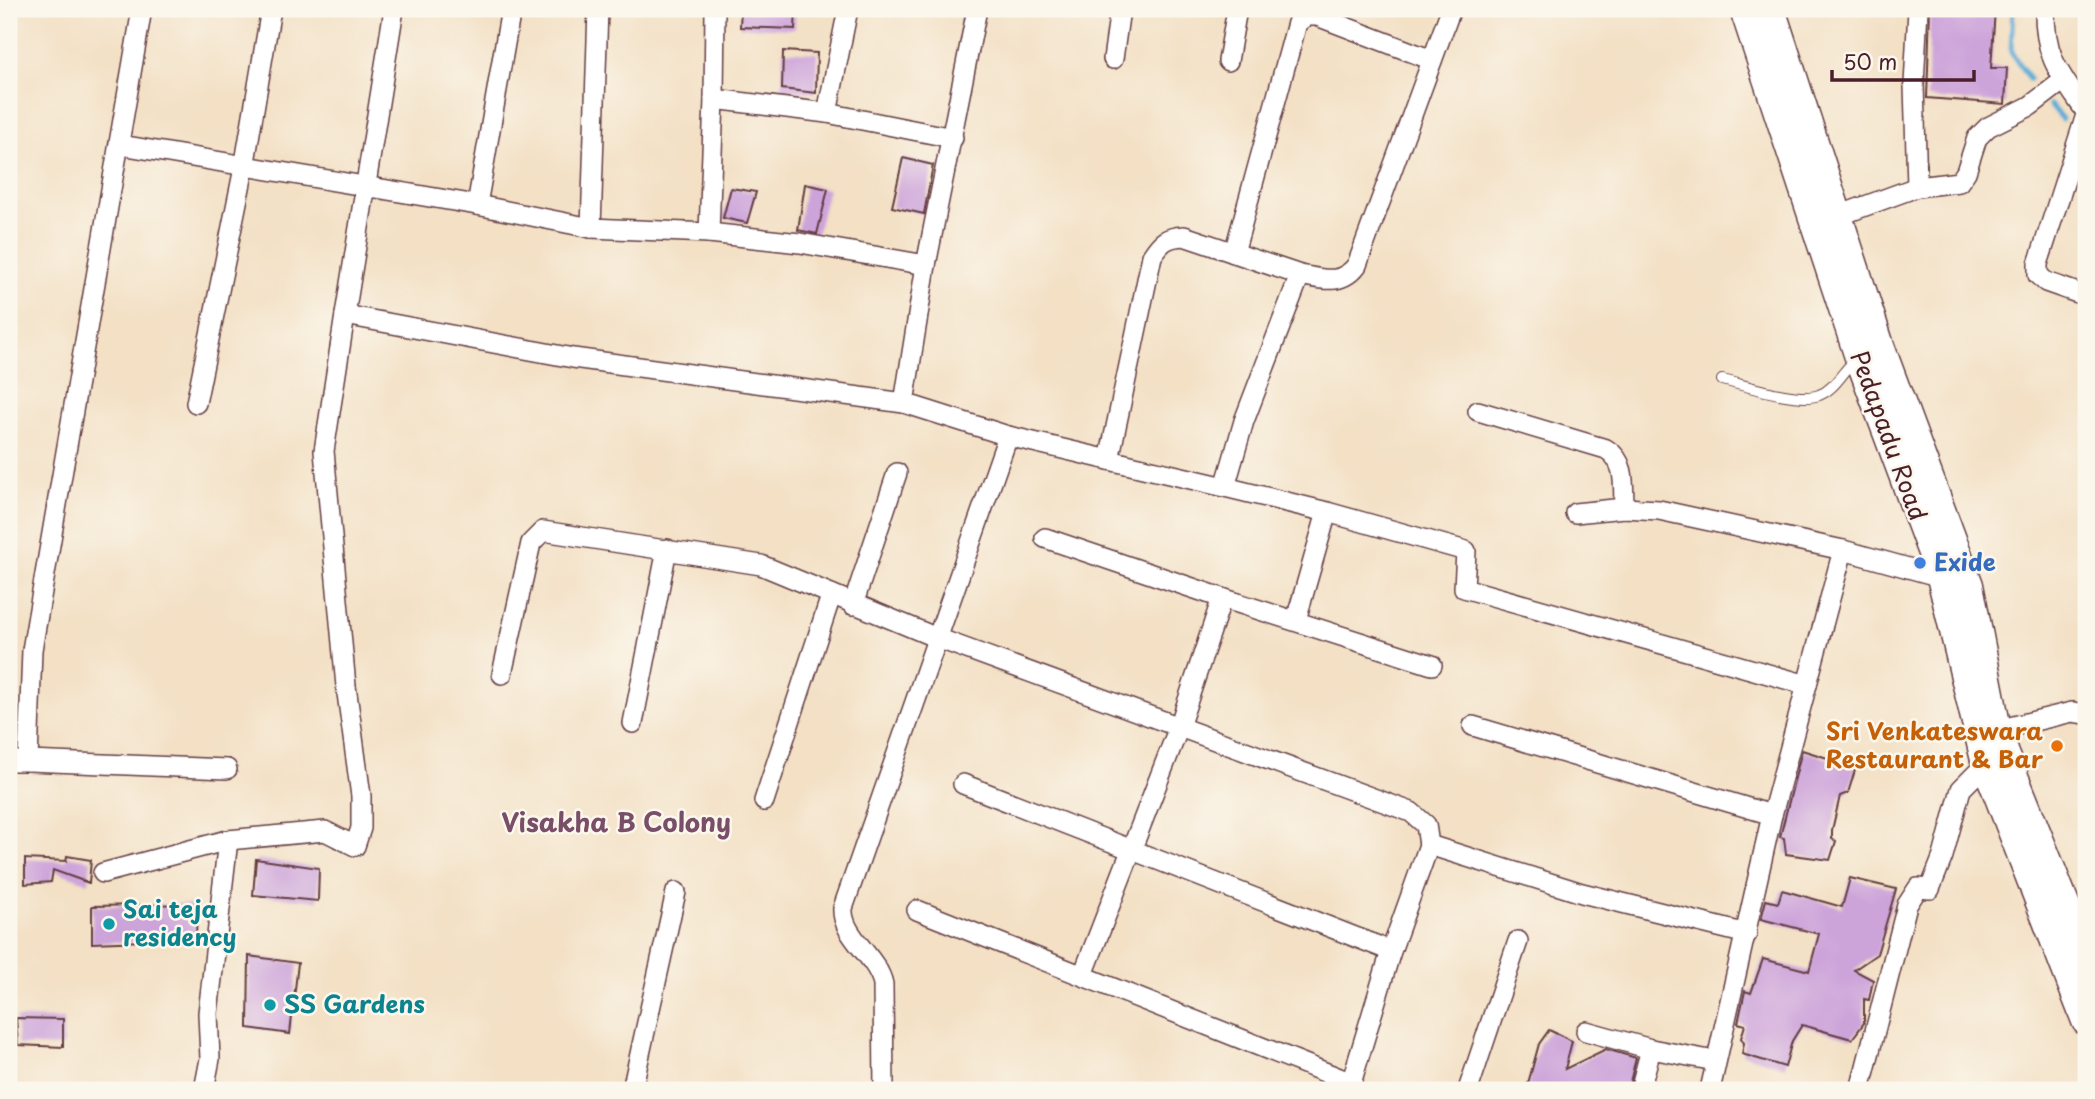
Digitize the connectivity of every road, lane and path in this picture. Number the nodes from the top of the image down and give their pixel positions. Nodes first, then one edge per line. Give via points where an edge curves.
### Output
1 (142, 9) edge
2 (271, 9) edge
3 (394, 9) edge
4 (511, 9) edge
5 (598, 9) edge
6 (715, 9) edge
7 (848, 9) edge
8 (977, 9) edge
9 (1120, 9) edge
10 (1237, 9) edge
11 (1451, 9) edge
12 (1744, 9) edge
13 (1772, 9) edge
14 (1918, 9) edge
15 (2045, 9) edge
16 (1113, 59) dead end
17 (1432, 60) junction
18 (1228, 61) dead end
19 (2064, 80) junction
20 (714, 99) junction
21 (827, 113) junction
22 (2086, 114) edge
23 (953, 138) junction
24 (121, 145) junction
25 (244, 168) junction
26 (1917, 187) junction
27 (365, 188) junction
28 (477, 205) junction
29 (1838, 216) junction
30 (592, 228) junction
31 (709, 233) junction
32 (1234, 253) junction
33 (926, 265) junction
34 (1300, 275) junction
35 (2086, 296) edge
36 (345, 315) junction
37 (1859, 357) junction
38 (1722, 380) dead end
39 (196, 403) dead end
40 (904, 403) junction
41 (1478, 411) dead end
42 (1008, 436) junction
43 (1109, 460) junction
44 (897, 472) dead end
45 (1225, 486) junction
46 (1625, 508) junction
47 (1327, 512) junction
48 (1575, 513) dead end
49 (1045, 538) dead end
50 (667, 549) junction
51 (1843, 550) junction
52 (1941, 578) junction
53 (831, 596) junction
54 (1222, 598) junction
55 (853, 605) junction
56 (1296, 620) junction
57 (937, 638) junction
58 (1432, 665) dead end
59 (502, 674) dead end
60 (1807, 685) junction
61 (2086, 714) edge
62 (633, 723) dead end
63 (1473, 726) dead end
64 (1180, 727) junction
65 (1997, 730) junction
66 (18, 761) edge
67 (1986, 764) junction
68 (227, 769) dead end
69 (963, 784) dead end
70 (765, 801) dead end
71 (1772, 815) junction
72 (229, 840) junction
73 (1429, 845) junction
74 (1129, 851) junction
75 (103, 873) dead end
76 (676, 892) dead end
77 (917, 910) dead end
78 (1747, 934) junction
79 (1518, 941) dead end
80 (1391, 951) junction
81 (2086, 956) edge
82 (1083, 975) junction
83 (2086, 1021) edge
84 (1586, 1031) dead end
85 (1651, 1049) junction
86 (1715, 1061) junction
87 (1351, 1086) edge
88 (204, 1090) edge
89 (632, 1090) edge
90 (884, 1090) edge
91 (1468, 1090) edge
92 (1640, 1090) edge
93 (1710, 1090) edge
94 (1860, 1090) edge

1 - 24 street
2 - 25 street
3 - 27 street
4 - 28 street
5 - 30 street
6 - 20 street
7 - 21 street
8 - 23 street
9 - 16 street
10 - 18 street
11 - 17 street
12 - 37 main road, Pedapadu Road
13 - 29 main road, Pedapadu Road
14 - 26 street via 1914,85
15 - 19 street via 2045,40
17 - 32 street via 1317,16 1306,16 1297,23
17 - 34 street via 1357,265 1349,276 1335,281
19 - 22 street
19 - 26 street via 2029,106 1988,127 1977,138 1959,182
20 - 21 street
20 - 31 street
21 - 23 street
22 - 35 street via 2038,275
23 - 33 street
24 - 25 street
24 - 66 street via 32,650
25 - 27 street
25 - 39 street
26 - 29 street
27 - 28 street
27 - 36 street
28 - 30 street
29 - 65 main road, Pedapadu Road via 1881,349 1969,585
30 - 31 street
31 - 33 street
32 - 34 street
32 - 43 street via 1184,236 1160,242 1152,256
33 - 40 street
34 - 45 street via 1244,421
36 - 40 street via 573,358
36 - 72 street via 324,451 361,828 355,846 325,831
37 - 38 lane via 1819,395 1803,397
37 - 52 main road, Pedapadu Road
40 - 42 street
41 - 46 street via 1615,454 1622,469
42 - 43 street
42 - 57 street
43 - 45 street
44 - 55 street
45 - 47 street
46 - 48 street
46 - 51 street via 1693,516
47 - 56 street
47 - 60 street via 1466,551 1464,588
49 - 54 street
50 - 53 street via 761,565
50 - 59 street via 552,531 536,535
50 - 62 street
51 - 52 street
51 - 60 street
52 - 67 main road, Pedapadu Road
53 - 55 street
53 - 70 street
54 - 56 street
54 - 64 street
55 - 57 street
56 - 58 street
57 - 64 street
57 - 90 street via 843,908 846,925 880,970
60 - 71 street
61 - 65 street via 2071,712
63 - 71 street
64 - 73 street via 1411,812 1426,825
64 - 74 street
65 - 81 main road, Pedapadu Road
66 - 68 street
67 - 83 main road, Pedapadu Road
67 - 94 street via 1961,789 1944,856 1930,889 1918,888 1907,905
69 - 74 street
71 - 78 street
72 - 75 street
72 - 88 street via 208,1013 211,1059
73 - 78 street via 1582,893
73 - 80 street
74 - 80 street
74 - 82 street
76 - 89 street
77 - 82 street
78 - 86 street
79 - 91 street
80 - 87 street
82 - 87 street
84 - 85 street
85 - 86 street
85 - 92 street
86 - 93 street

